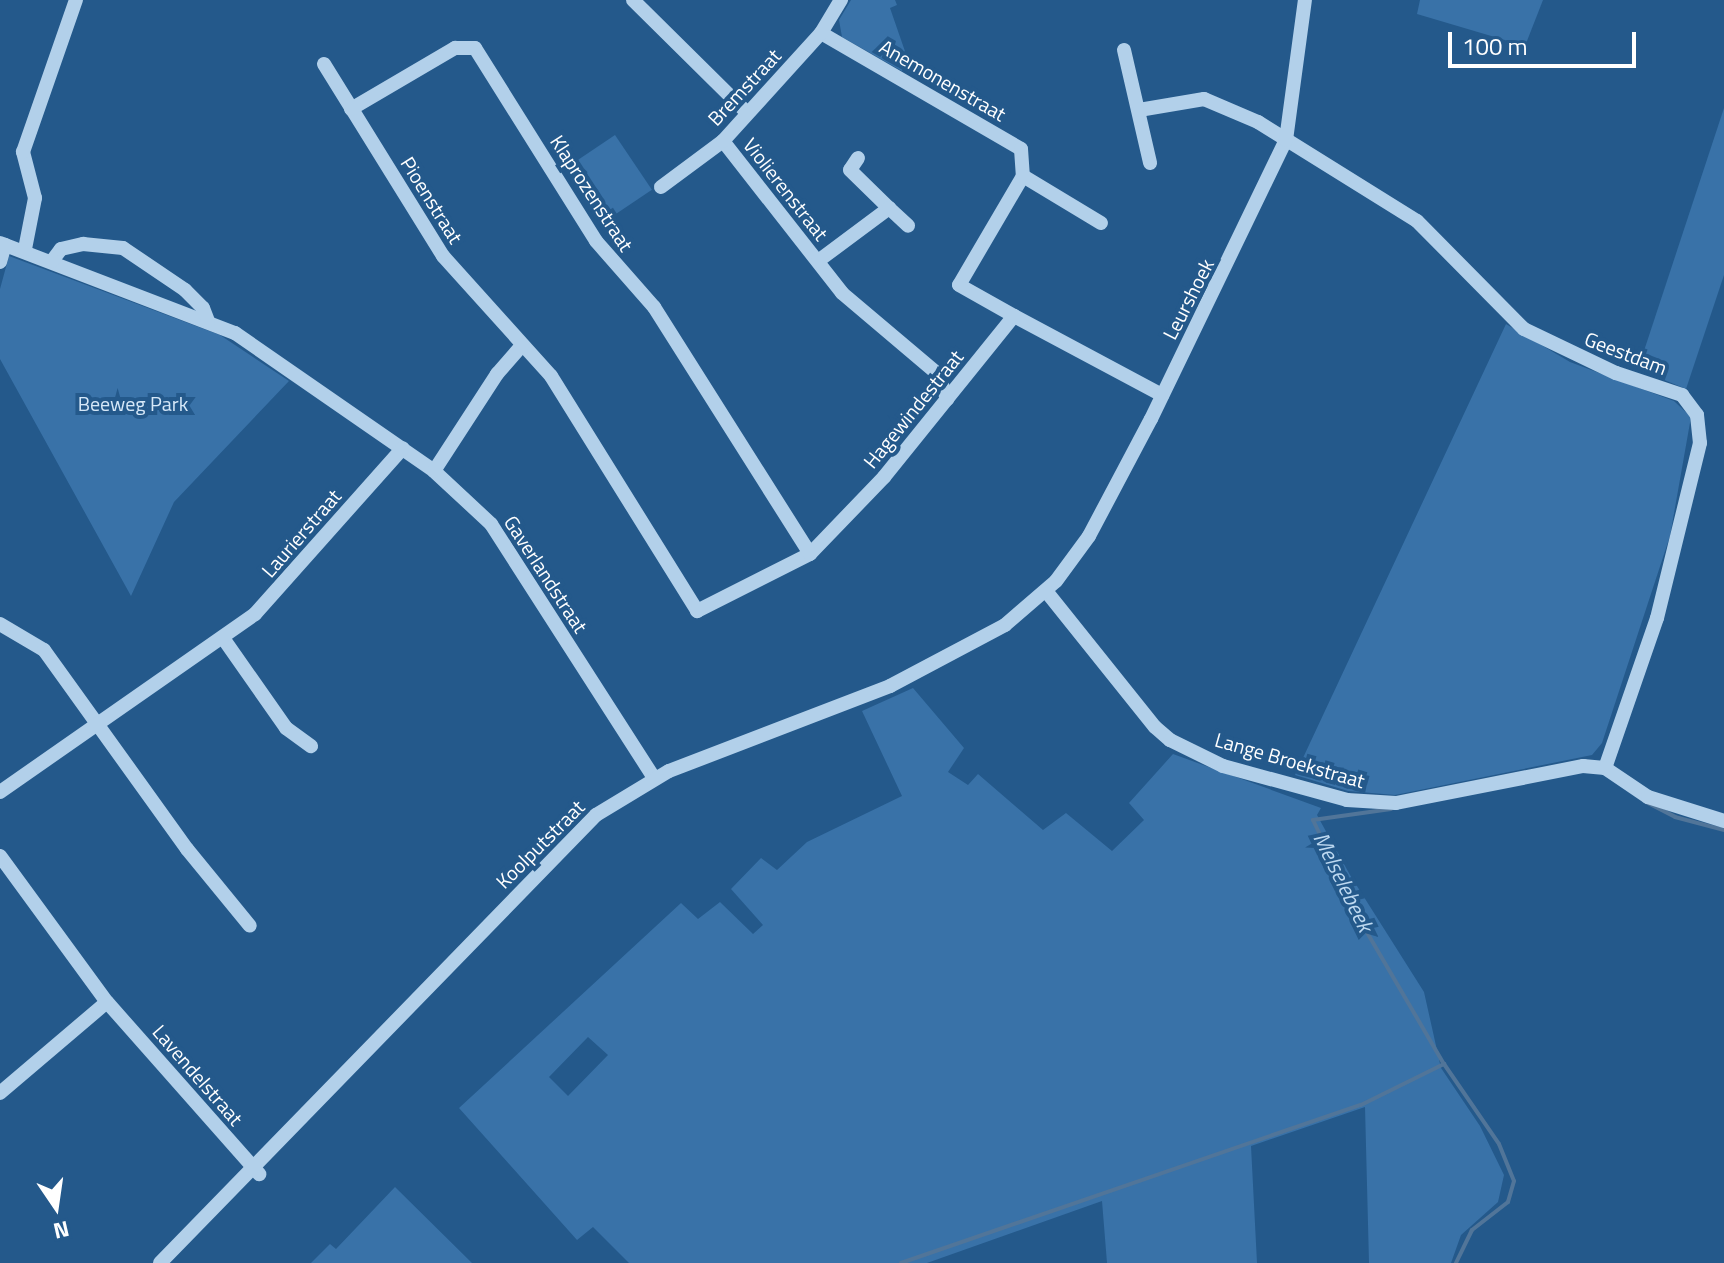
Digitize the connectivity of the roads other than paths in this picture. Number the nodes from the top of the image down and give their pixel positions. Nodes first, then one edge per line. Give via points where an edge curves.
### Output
1 (76, 0) edge
2 (633, 0) edge
3 (841, 0) edge
4 (1305, 0) edge
5 (821, 33) junction
6 (1124, 50) dead end
7 (324, 64) dead end
8 (351, 109) junction
9 (1139, 110) junction
10 (746, 112) junction
11 (1286, 140) junction
12 (723, 141) junction
13 (858, 158) dead end
14 (1150, 163) dead end
15 (1023, 176) junction
16 (661, 187) dead end
17 (889, 208) junction
18 (1101, 223) dead end
19 (908, 226) dead end
20 (2, 244) edge
21 (25, 249) junction
22 (52, 261) junction
23 (818, 261) junction
24 (0, 262) edge
25 (1014, 316) junction
26 (208, 321) junction
27 (522, 345) junction
28 (1162, 395) junction
29 (947, 399) junction
30 (403, 448) junction
31 (434, 471) junction
32 (810, 554) junction
33 (1046, 591) junction
34 (697, 611) joint
35 (0, 624) edge
36 (223, 638) junction
37 (97, 725) junction
38 (311, 746) dead end
39 (1605, 768) junction
40 (654, 778) junction
41 (0, 792) edge
42 (1724, 821) edge
43 (0, 856) edge
44 (6, 878) edge
45 (250, 926) dead end
46 (107, 1002) junction
47 (0, 1093) edge
48 (257, 1171) junction
49 (160, 1263) edge

1 - 21 street via 23,152 35,210
2 - 10 street
3 - 5 street, Bremstraat
4 - 11 street, Leurshoek
5 - 10 street, Bremstraat
5 - 15 street, Anemonenstraat via 1014,144 1025,158
6 - 9 street
7 - 8 street, Pioenstraat
8 - 27 street, Pioenstraat via 443,256
8 - 32 street, Klaprozenstraat via 455,48 475,48 596,241 654,307
9 - 11 street, Geestdam via 1204,99
9 - 14 street
10 - 12 street, Bremstraat
11 - 28 street, Leurshoek
11 - 39 street, Geestdam via 1417,221 1524,329 1616,373 1682,395 1697,415 1700,443 1657,618
12 - 16 street, Bremstraat
12 - 23 street, Violierenstraat
13 - 17 street via 850,170
15 - 18 street
15 - 25 street via 959,285
17 - 19 street
17 - 23 street, Violierenstraat
20 - 21 street, Gaverlandstraat
20 - 24 street
21 - 22 street, Gaverlandstraat
22 - 26 street, Gaverlandstraat
22 - 26 street, Gaverlandstraat via 61,249 83,244 123,248 185,290
23 - 29 street, Violierenstraat via 875,324 938,374
25 - 28 street
25 - 29 street, Hagewindestraat
26 - 30 street, Gaverlandstraat via 268,352
27 - 31 street
27 - 34 street, Pioenstraat via 551,376
28 - 33 street, Leurshoek via 1089,536
29 - 32 street, Hagewindestraat via 884,477
30 - 31 street, Gaverlandstraat
30 - 36 street, Laurierstraat via 269,601
31 - 40 street, Gaverlandstraat via 491,524
32 - 34 street, Hagewindestraat
33 - 39 street, Lange Broekstraat via 1155,727 1223,766 1370,803 1418,800 1583,766
33 - 40 street, Koolputstraat via 1005,625 890,686
35 - 37 street via 44,650
36 - 37 street, Laurierstraat
36 - 38 street via 286,728
37 - 41 street, Laurierstraat
37 - 45 street
39 - 42 street via 1648,797
40 - 48 street, Koolputstraat via 596,815
43 - 44 street, Lavendelstraat
44 - 46 street, Lavendelstraat
46 - 47 street
46 - 48 street, Lavendelstraat
48 - 49 street, Koolputstraat

